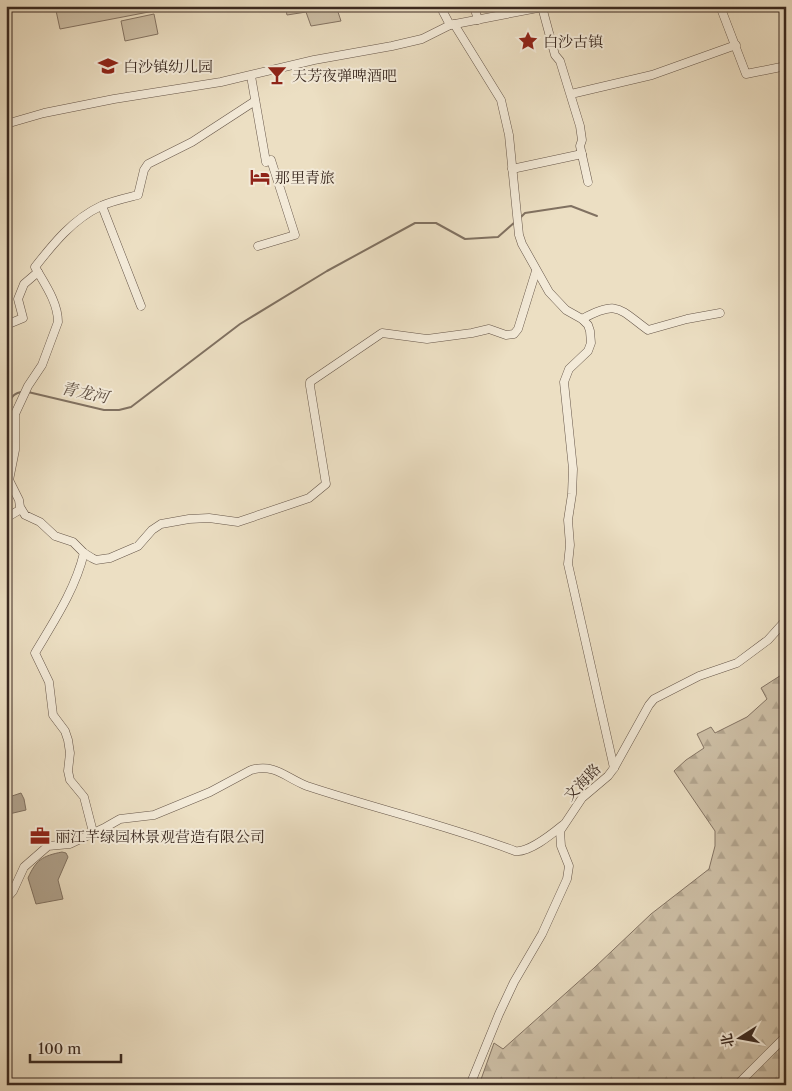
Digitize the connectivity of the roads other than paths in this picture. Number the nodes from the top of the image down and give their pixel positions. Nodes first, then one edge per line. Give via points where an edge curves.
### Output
1 (440, 6) edge
2 (474, 6) edge
3 (720, 6) edge
4 (545, 7) edge
5 (478, 20) junction
6 (452, 25) junction
7 (736, 45) junction
8 (786, 66) edge
9 (251, 76) junction
10 (571, 94) junction
11 (255, 101) junction
12 (6, 124) edge
13 (582, 154) junction
14 (512, 169) junction
15 (588, 182) dead end
16 (102, 206) junction
17 (258, 246) dead end
18 (536, 271) junction
19 (38, 272) junction
20 (142, 306) dead end
21 (720, 313) dead end
22 (582, 319) junction
23 (6, 326) edge
24 (21, 509) junction
25 (6, 518) edge
26 (84, 554) junction
27 (786, 620) edge
28 (614, 768) junction
29 (563, 825) junction
30 (93, 832) junction
31 (6, 899) edge
32 (786, 1036) edge
33 (470, 1085) edge
34 (737, 1085) edge

1 - 6 street
2 - 5 street
3 - 7 street
4 - 5 street
4 - 10 street via 555,55 560,60
5 - 6 street
6 - 9 street via 422,40 314,60
6 - 14 street via 501,100
7 - 8 street via 746,74
7 - 10 street via 652,75
9 - 11 street
9 - 12 street via 114,99
10 - 13 street via 582,133
11 - 16 street via 192,142 146,166 138,195
11 - 17 street via 266,162 271,160 295,235
13 - 14 street
13 - 15 street
14 - 18 street via 519,236
16 - 19 street via 59,237 35,267
16 - 20 street
18 - 22 street via 566,310
18 - 26 street via 514,334 506,335 489,329 427,339 380,334 310,382 326,484 313,495 238,522 209,518 161,524 153,528 138,546 110,558 96,560
19 - 23 street via 25,282 18,299 23,318
19 - 24 street via 54,304 58,322 42,365 28,386 14,418 15,450 8,478
21 - 22 street via 648,330 616,308
22 - 28 street via 590,332 590,347 569,369 564,382 573,463 568,564
24 - 25 street
24 - 26 street via 55,536 75,544
26 - 30 street via 70,591 35,653 49,682 53,715 68,740 70,780 84,797
27 - 28 street, 文海路 via 768,640 737,663 699,676 654,699
28 - 29 street, 文海路 via 582,798
29 - 30 street via 520,852 304,785 264,767 251,770 186,802 149,816 120,819
29 - 33 street, 文海路 via 560,839 569,866 567,879 542,934 498,1014
30 - 31 street via 70,844 52,844 44,848 24,867
32 - 34 street

